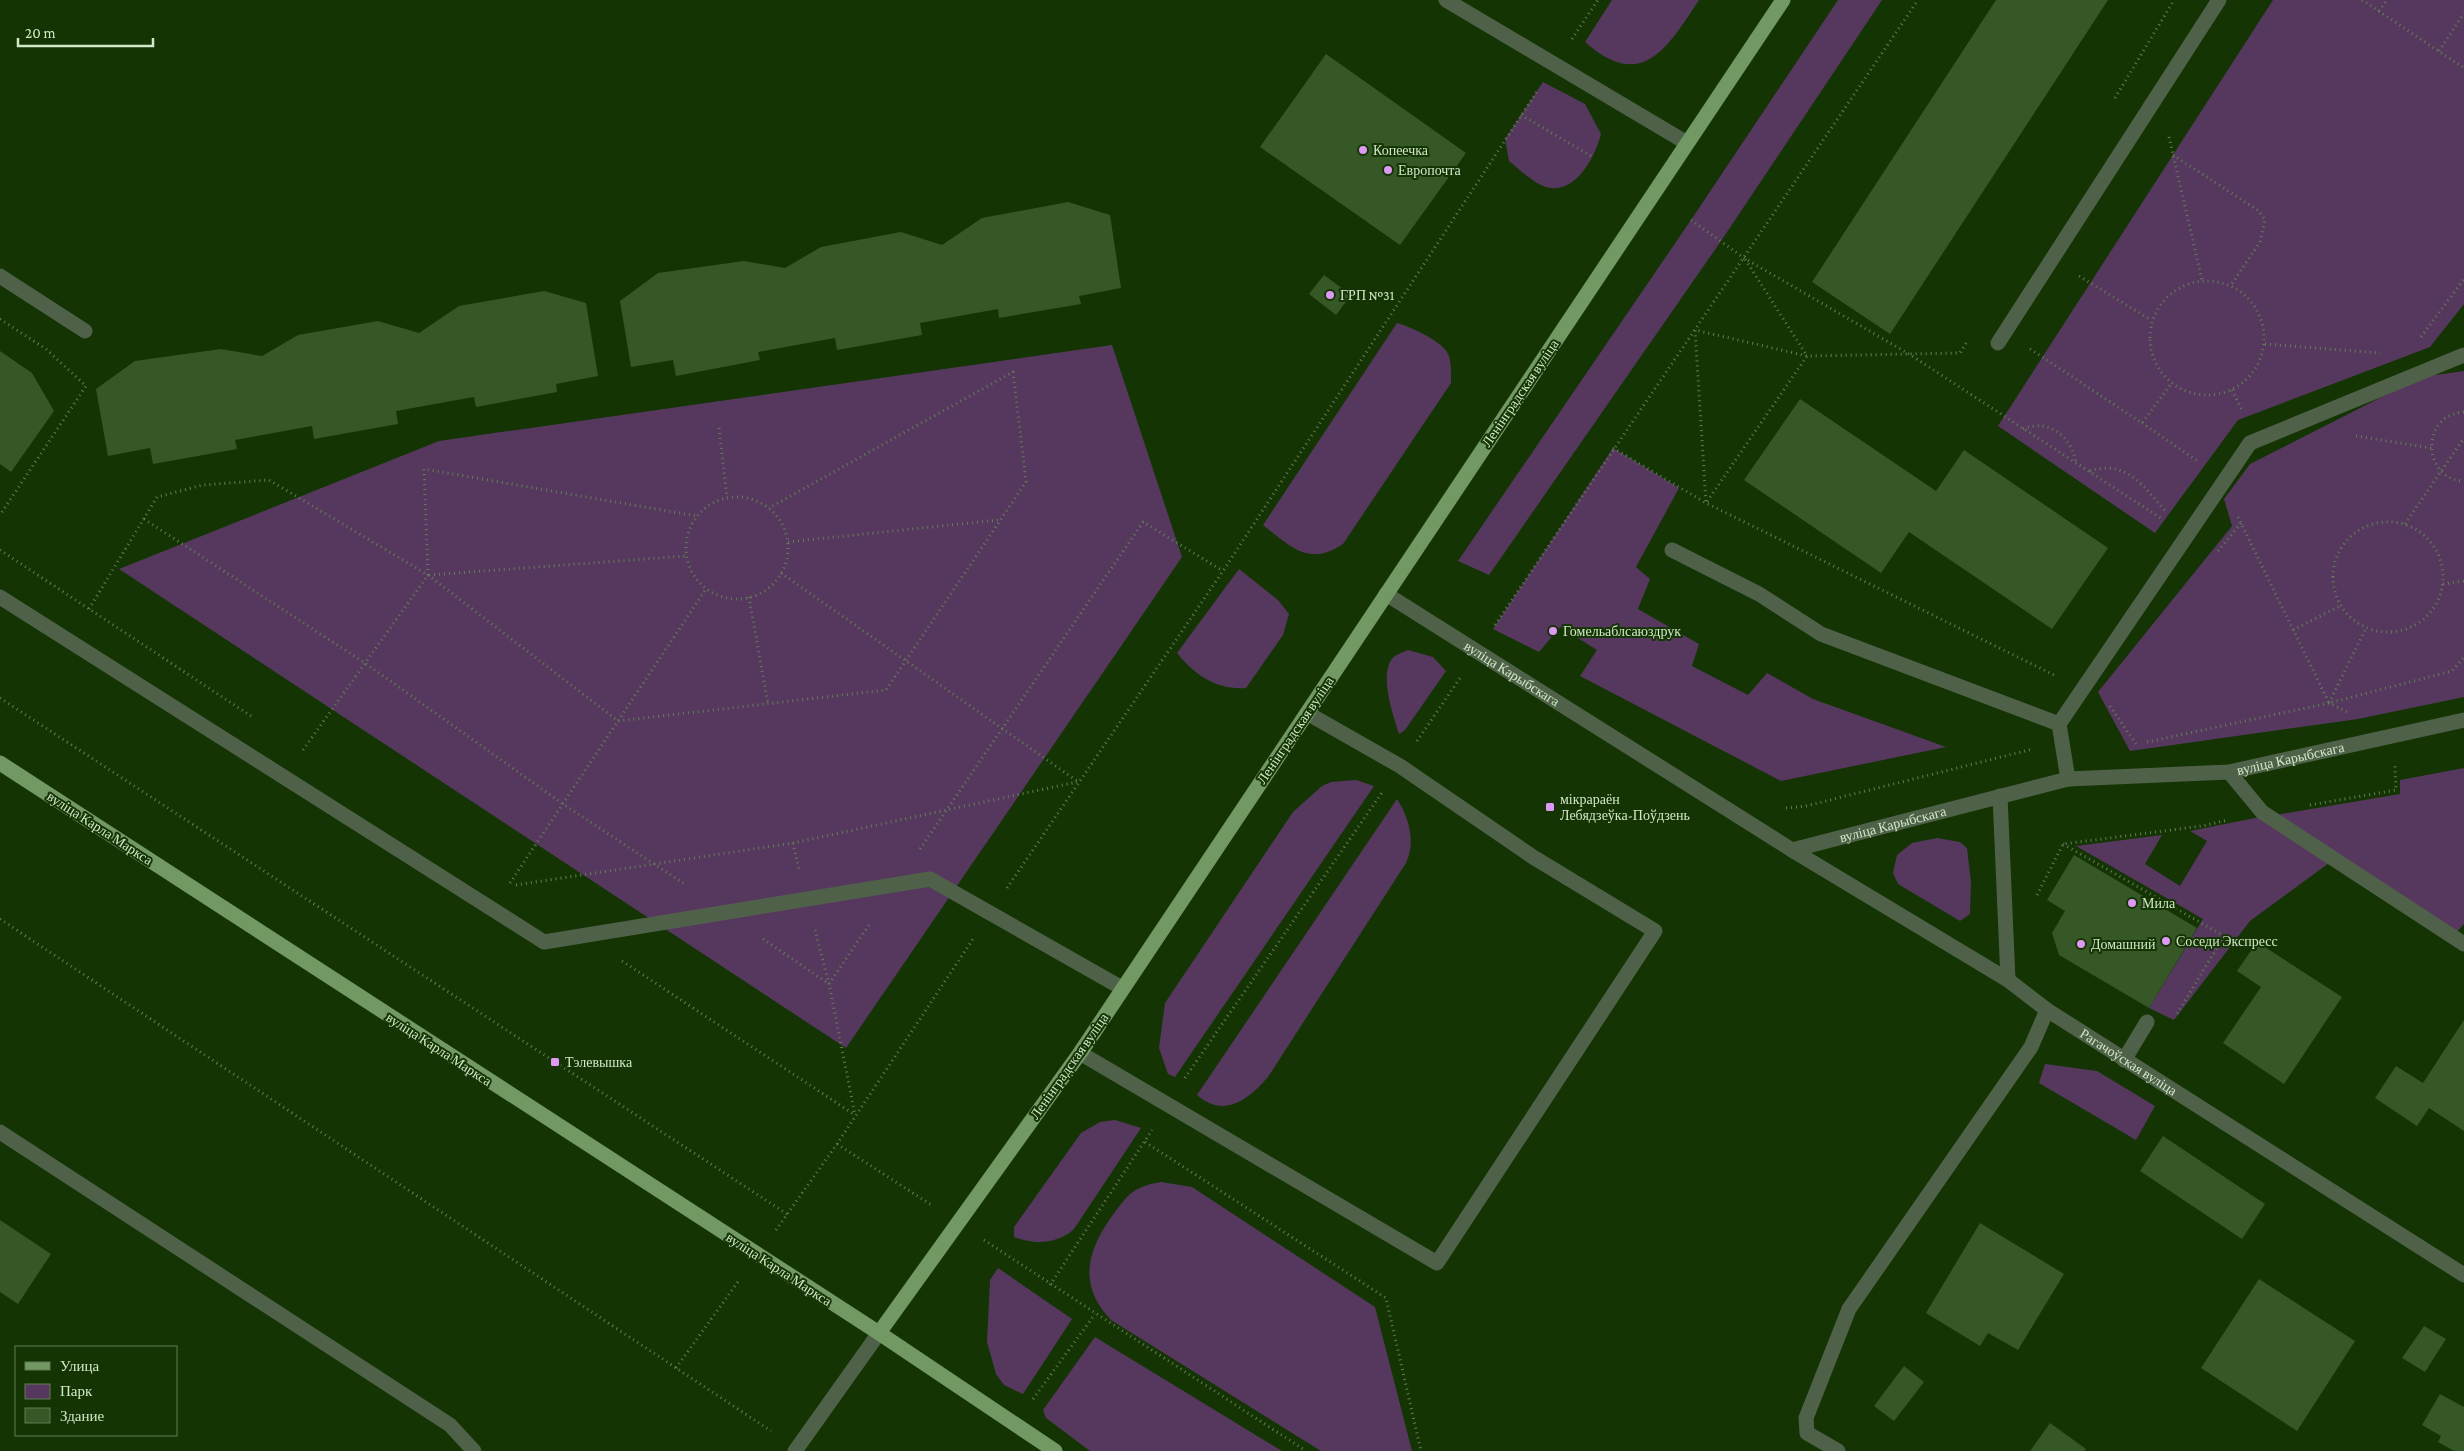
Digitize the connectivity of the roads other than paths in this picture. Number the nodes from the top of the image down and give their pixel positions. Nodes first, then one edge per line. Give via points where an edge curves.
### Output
1 (1446, 0) edge
2 (1783, 0) edge
3 (2219, 0) edge
4 (1687, 143) junction
5 (0, 276) edge
6 (85, 331) dead end
7 (2002, 337) road end
8 (2464, 355) edge
9 (1672, 550) dead end
10 (1386, 594) junction
11 (0, 597) edge
12 (1307, 713) junction
13 (2464, 720) edge
14 (2059, 724) junction
15 (1, 767) edge
16 (2229, 772) junction
17 (2068, 779) junction
18 (2000, 796) junction
19 (1792, 850) junction
20 (2464, 944) edge
21 (2008, 980) junction
22 (1122, 988) junction
23 (2047, 1010) junction
24 (2145, 1025) road end
25 (1080, 1053) junction
26 (2124, 1060) junction
27 (0, 1132) edge
28 (2464, 1275) edge
29 (879, 1333) junction
30 (796, 1450) edge
31 (474, 1451) edge
32 (1055, 1451) edge
33 (1838, 1451) edge

1 - 4 street
2 - 4 main road, Ленінградская вуліца
3 - 7 street
4 - 10 main road, Ленінградская вуліца
5 - 6 street
8 - 14 street via 2250,443
9 - 14 street via 1759,594 1821,634
10 - 12 main road, Ленінградская вуліца
10 - 19 street, вуліца Карыбскага
11 - 22 street via 544,942 930,879
12 - 22 main road, Ленінградская вуліца
12 - 25 street via 1400,766 1533,857 1655,931 1437,1263
13 - 16 street, вуліца Карыбскага
14 - 17 street
15 - 29 main road, вуліца Карла Маркса
16 - 17 street, вуліца Карыбскага
16 - 20 street via 2262,812
17 - 18 street, вуліца Карыбскага
18 - 19 street, вуліца Карыбскага
18 - 21 street
19 - 21 street, Рагачоўская вуліца
21 - 23 street, Рагачоўская вуліца
22 - 25 main road, Ленінградская вуліца
23 - 26 street, Рагачоўская вуліца
23 - 33 street via 2031,1047 1848,1309 1806,1418 1807,1433
24 - 26 street
25 - 29 main road, Ленінградская вуліца
26 - 28 street, Рагачоўская вуліца
27 - 31 street via 450,1425
29 - 30 street, Ленінградская вуліца
29 - 32 main road, вуліца Карла Маркса

